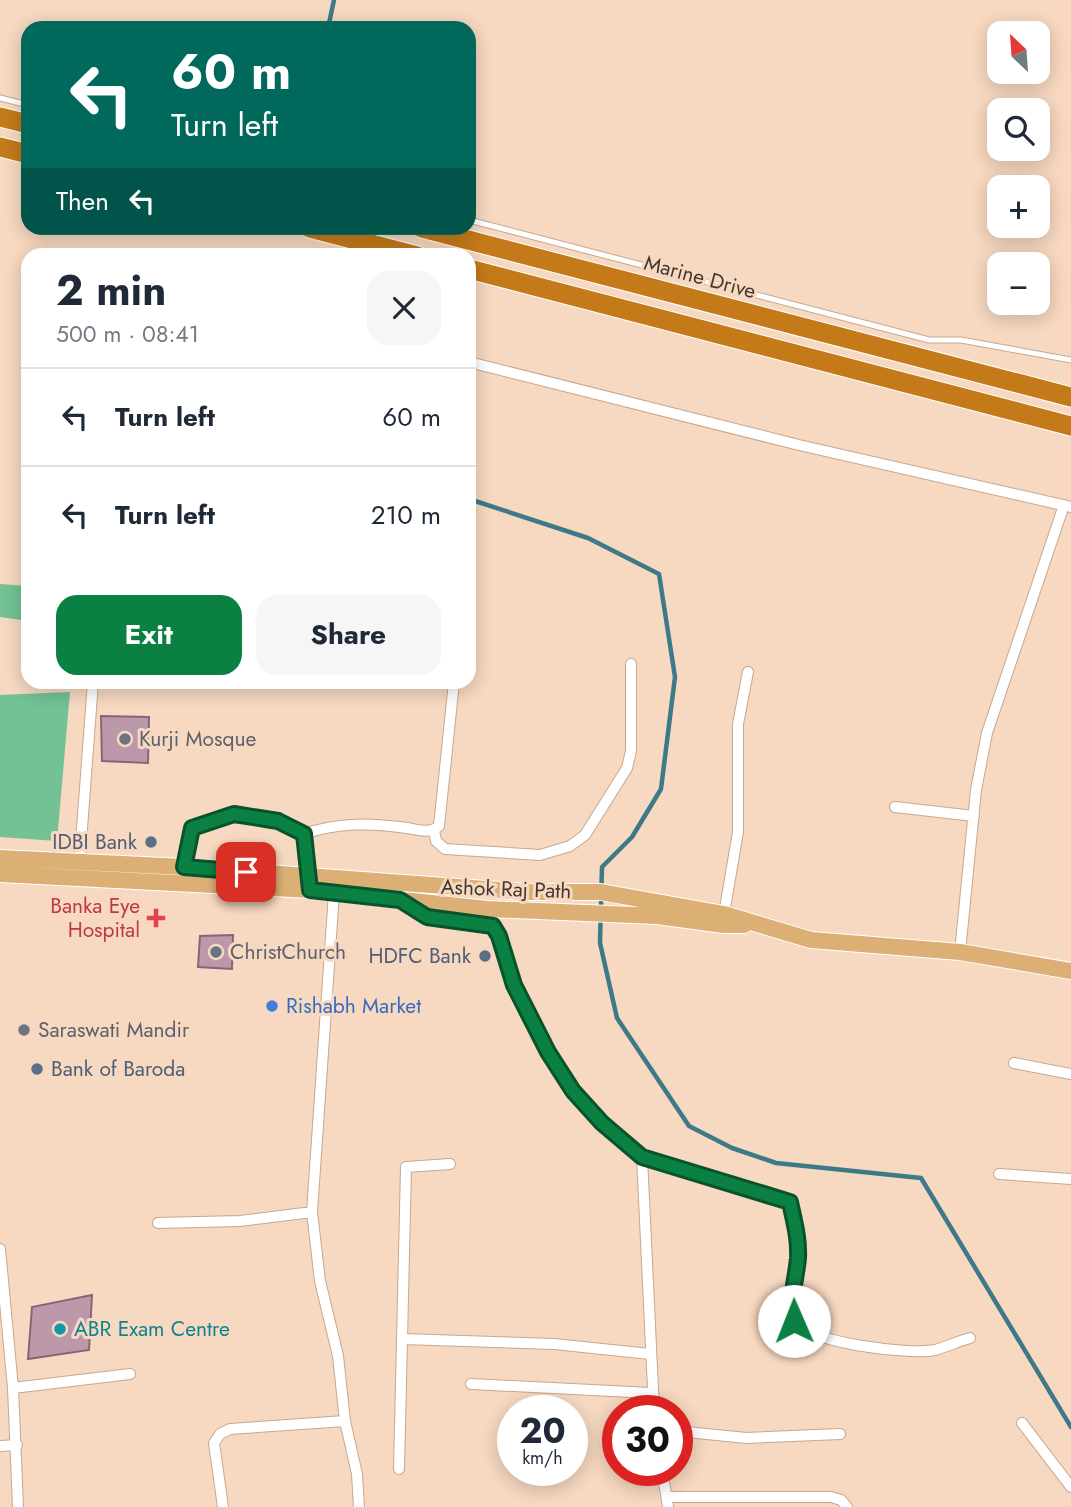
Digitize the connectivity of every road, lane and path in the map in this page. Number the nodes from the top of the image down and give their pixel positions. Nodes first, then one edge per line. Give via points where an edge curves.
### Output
1 (0, 97) edge
2 (21, 103) edge
3 (0, 117) edge
4 (21, 122) edge
5 (0, 147) edge
6 (21, 152) edge
7 (476, 222) edge
8 (337, 235) edge
9 (449, 235) edge
10 (386, 248) edge
11 (476, 271) edge
12 (1071, 360) edge
13 (476, 364) edge
14 (988, 376) junction
15 (1071, 384) edge
16 (1071, 397) edge
17 (1071, 426) edge
18 (1067, 506) edge
19 (631, 664) dead end
20 (748, 672) dead end
21 (92, 689) edge
22 (453, 689) edge
23 (895, 807) dead end
24 (974, 816) junction
25 (434, 830) junction
26 (304, 834) junction
27 (0, 858) edge
28 (184, 867) junction
29 (79, 870) junction
30 (0, 874) edge
31 (267, 881) junction
32 (310, 884) junction
33 (340, 889) junction
34 (400, 900) junction
35 (724, 914) junction
36 (757, 925) junction
37 (960, 952) junction
38 (1071, 971) edge
39 (1014, 1063) dead end
40 (1071, 1074) edge
41 (642, 1157) junction
42 (450, 1164) dead end
43 (999, 1174) dead end
44 (1071, 1179) edge
45 (312, 1212) junction
46 (159, 1223) dead end
47 (0, 1249) edge
48 (0, 1257) edge
49 (970, 1338) dead end
50 (402, 1339) junction
51 (650, 1354) junction
52 (130, 1374) dead end
53 (471, 1384) dead end
54 (13, 1388) junction
55 (651, 1394) joint
56 (345, 1421) junction
57 (1022, 1423) dead end
58 (693, 1433) edge
59 (840, 1434) dead end
60 (18, 1445) junction
61 (0, 1446) edge
62 (399, 1469) dead end
63 (1071, 1488) edge
64 (668, 1502) edge
65 (18, 1507) edge
66 (222, 1507) edge
67 (359, 1507) edge
68 (847, 1507) edge

1 - 2 lane
3 - 4 highway
5 - 6 highway
7 - 12 lane via 929,340 961,340
8 - 10 highway
9 - 14 highway, Marine Drive
11 - 17 highway
13 - 18 street
14 - 15 highway
14 - 16 highway
18 - 24 street via 986,733
19 - 25 street via 627,768 585,835 556,852 540,855 445,849 436,841
20 - 35 street via 738,724 738,832
21 - 29 street
22 - 25 street via 439,826
23 - 24 street
24 - 37 street
25 - 26 street via 332,824
26 - 28 street via 278,821 234,814 192,828
26 - 32 street
27 - 29 main road, Ashok Raj Path
28 - 29 main road, Ashok Raj Path
28 - 31 main road, Ashok Raj Path
29 - 30 main road, Ashok Raj Path
29 - 31 main road, Ashok Raj Path
31 - 32 main road, Ashok Raj Path
32 - 33 main road, Ashok Raj Path
33 - 34 main road, Ashok Raj Path
33 - 35 main road, Ashok Raj Path via 601,892
33 - 45 street
34 - 36 main road, Ashok Raj Path
34 - 41 street via 427,917 493,926 514,985 548,1052 588,1109
35 - 36 main road, Ashok Raj Path
36 - 37 main road, Ashok Raj Path via 811,940
37 - 38 main road, Ashok Raj Path
39 - 40 street
41 - 49 street via 790,1202 798,1257 790,1304 798,1327 808,1334 866,1346 933,1350
41 - 51 street
42 - 50 street via 406,1167
43 - 44 street
45 - 46 street via 240,1221
45 - 56 street
47 - 48 street
48 - 54 street
50 - 51 street via 554,1344
50 - 62 street
51 - 55 street
52 - 54 street
53 - 55 street
54 - 60 street
56 - 66 street via 230,1429 220,1434 214,1443
56 - 67 street
57 - 63 street
58 - 59 street via 746,1438
60 - 61 street
60 - 65 street
64 - 68 street via 831,1497

